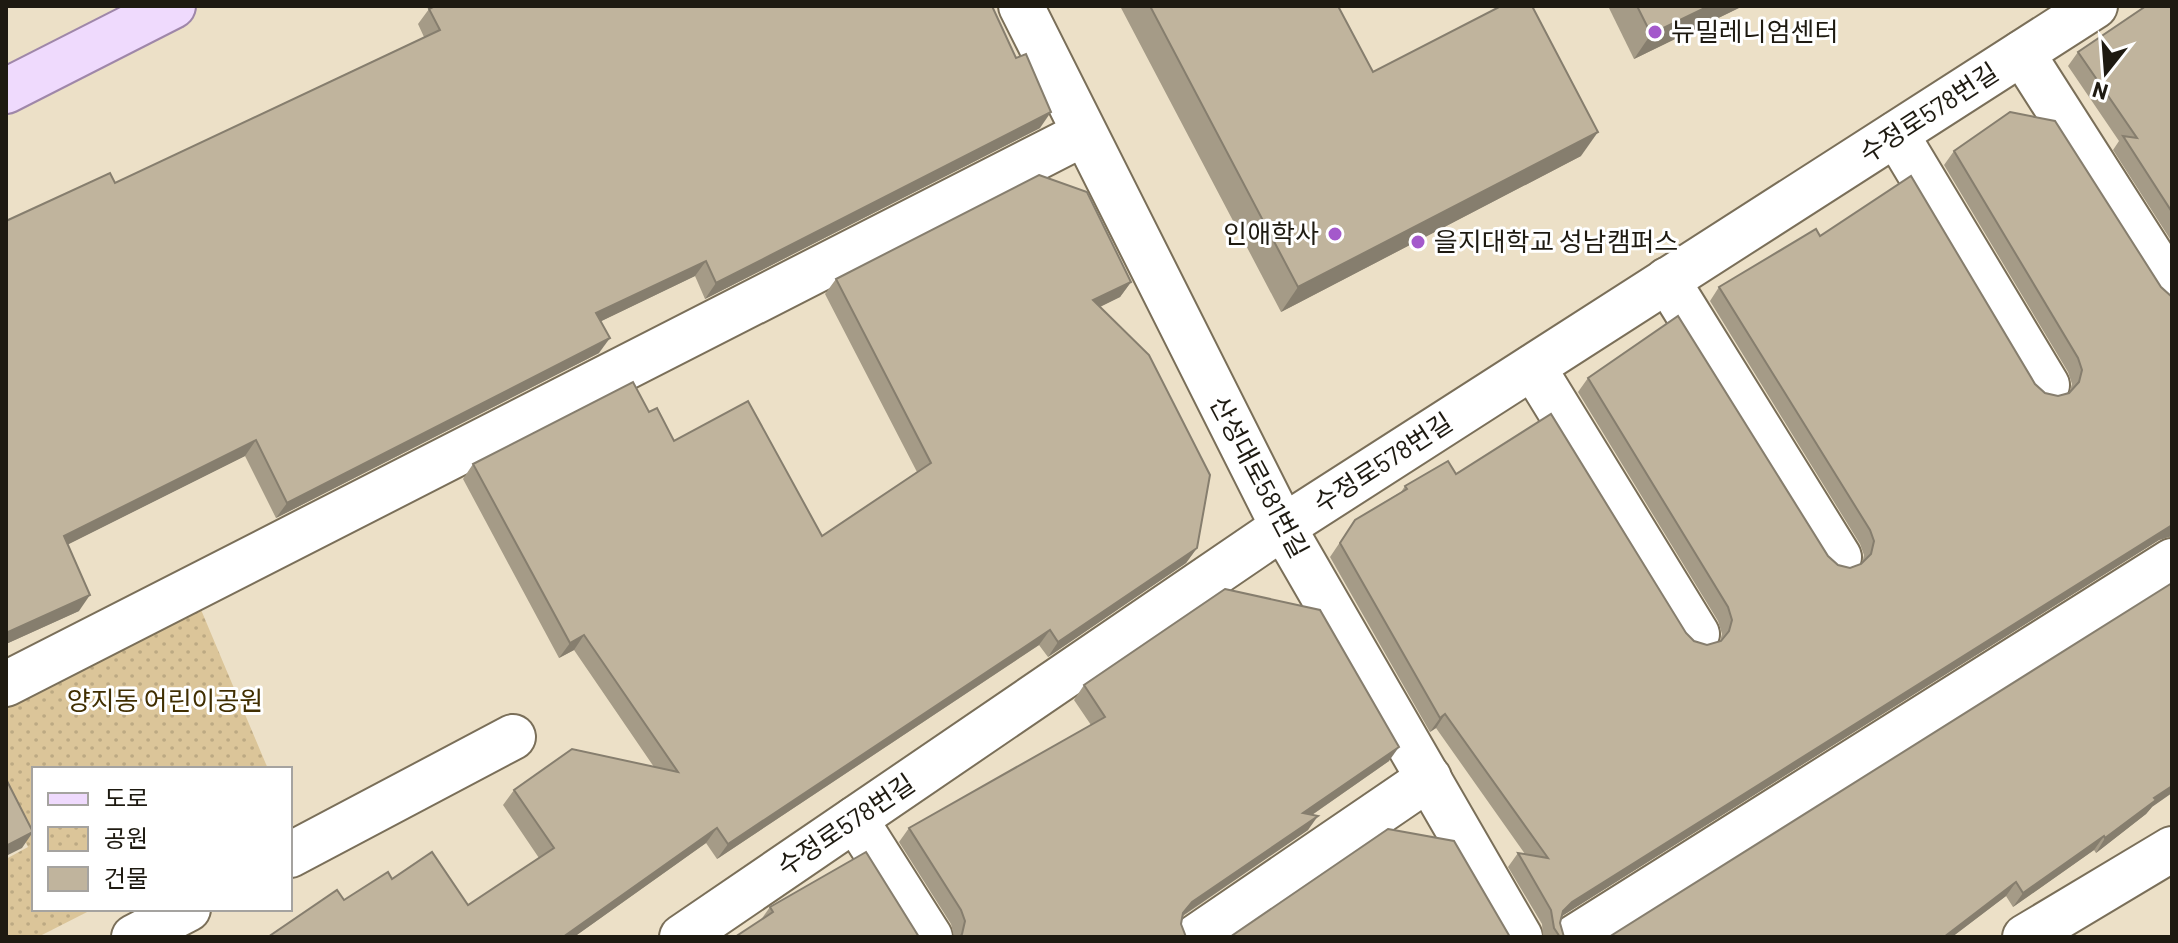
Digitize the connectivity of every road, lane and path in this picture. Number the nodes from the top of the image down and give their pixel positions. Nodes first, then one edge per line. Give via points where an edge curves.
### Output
1 (173, 6) edge
2 (1021, 6) edge
3 (2095, 6) edge
4 (2022, 53) junction
5 (6, 91) edge
6 (1083, 134) junction
7 (1896, 134) junction
8 (1667, 280) junction
9 (2172, 288) edge
10 (1533, 367) junction
11 (2047, 385) dead end
12 (1283, 527) junction
13 (1839, 557) dead end
14 (2172, 561) edge
15 (1697, 634) dead end
16 (6, 684) edge
17 (513, 737) dead end
18 (1429, 778) junction
19 (855, 819) junction
20 (2172, 849) edge
21 (292, 854) edge
22 (184, 911) edge
23 (134, 937) edge
24 (682, 937) edge
25 (930, 937) edge
26 (1196, 937) edge
27 (1520, 937) edge
28 (1575, 937) edge
29 (2025, 937) edge

1 - 5 main road
2 - 6 street, 산성대로581번길
3 - 4 street, 수정로578번길
4 - 7 street, 수정로578번길
4 - 9 street
6 - 12 street, 산성대로581번길
6 - 16 street
7 - 8 street, 수정로578번길
7 - 11 street
8 - 10 street, 수정로578번길
8 - 13 street
10 - 12 street, 수정로578번길
10 - 15 street
12 - 18 street, 산성대로581번길
12 - 19 street, 수정로578번길
14 - 28 street
17 - 21 street
18 - 26 street
18 - 27 street, 산성대로581번길
19 - 24 street, 수정로578번길
19 - 25 street
20 - 29 street
22 - 23 street

